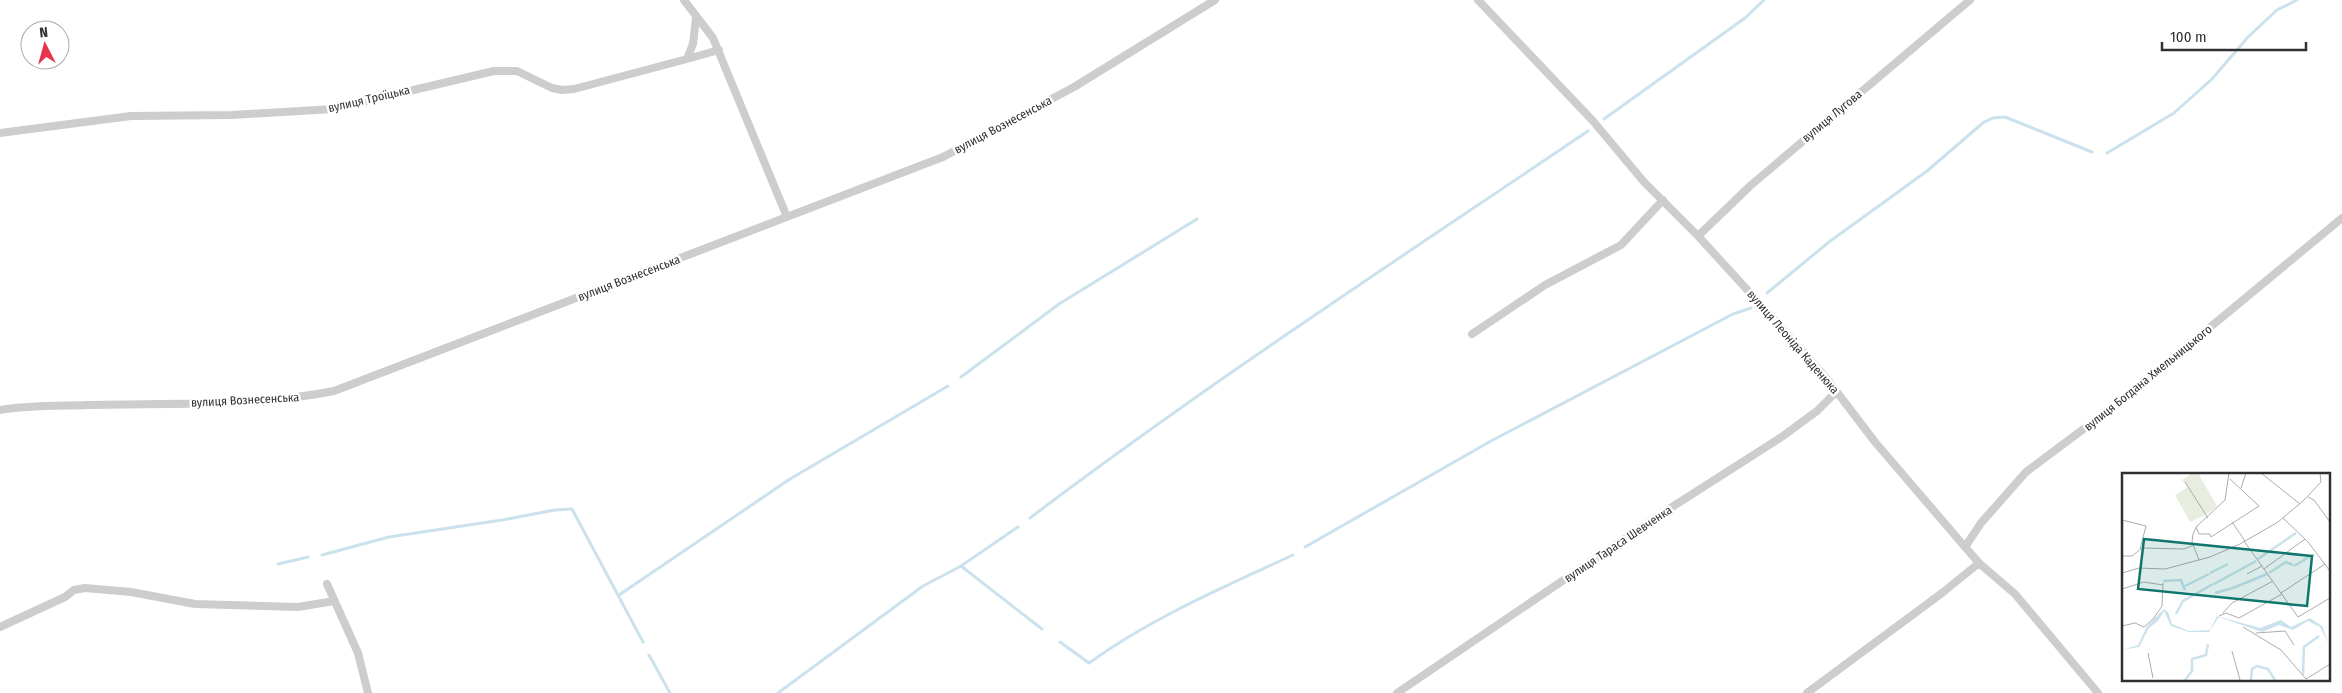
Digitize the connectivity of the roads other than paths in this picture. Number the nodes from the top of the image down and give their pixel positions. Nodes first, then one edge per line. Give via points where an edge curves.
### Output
1 (684, 0) edge
2 (1215, 0) edge
3 (1478, 0) edge
4 (1970, 0) edge
5 (696, 18) junction
6 (719, 50) junction
7 (687, 59) junction
8 (0, 133) edge
9 (1663, 200) junction
10 (787, 217) junction
11 (2342, 218) edge
12 (1698, 236) junction
13 (1472, 334) dead end
14 (1836, 392) junction
15 (0, 410) edge
16 (1965, 547) junction
17 (1979, 563) junction
18 (327, 584) dead end
19 (334, 601) junction
20 (0, 627) edge
21 (368, 693) edge
22 (1397, 693) edge
23 (1807, 693) edge
24 (2098, 693) edge

1 - 5 street
2 - 10 street, вулиця Вознесенська via 1074,87 970,144
3 - 9 street, вулиця Леоніда Каденюка
4 - 12 street, вулиця Лугова via 1750,186
5 - 6 street via 714,38
5 - 7 street
6 - 7 street, вулиця Троїцька
6 - 10 street
7 - 8 street, вулиця Троїцька via 574,89 552,88 517,72 494,71 332,109 232,115 131,116
9 - 12 street, вулиця Леоніда Каденюка
9 - 13 street via 1621,245 1545,285
10 - 15 street, вулиця Вознесенська via 334,391 301,398 258,401
11 - 16 street, вулиця Богдана Хмельницького via 2122,401 2026,472 1981,523
12 - 14 street, вулиця Леоніда Каденюка
14 - 16 street, вулиця Леоніда Каденюка
14 - 22 street, вулиця Тараса Шевченка via 1783,436 1658,516
16 - 17 street, вулиця Леоніда Каденюка
17 - 23 street
17 - 24 street, вулиця Леоніда Каденюка via 2015,594
18 - 19 street
19 - 20 street via 289,607 195,604 131,592 85,588 74,590
19 - 21 street via 358,653

